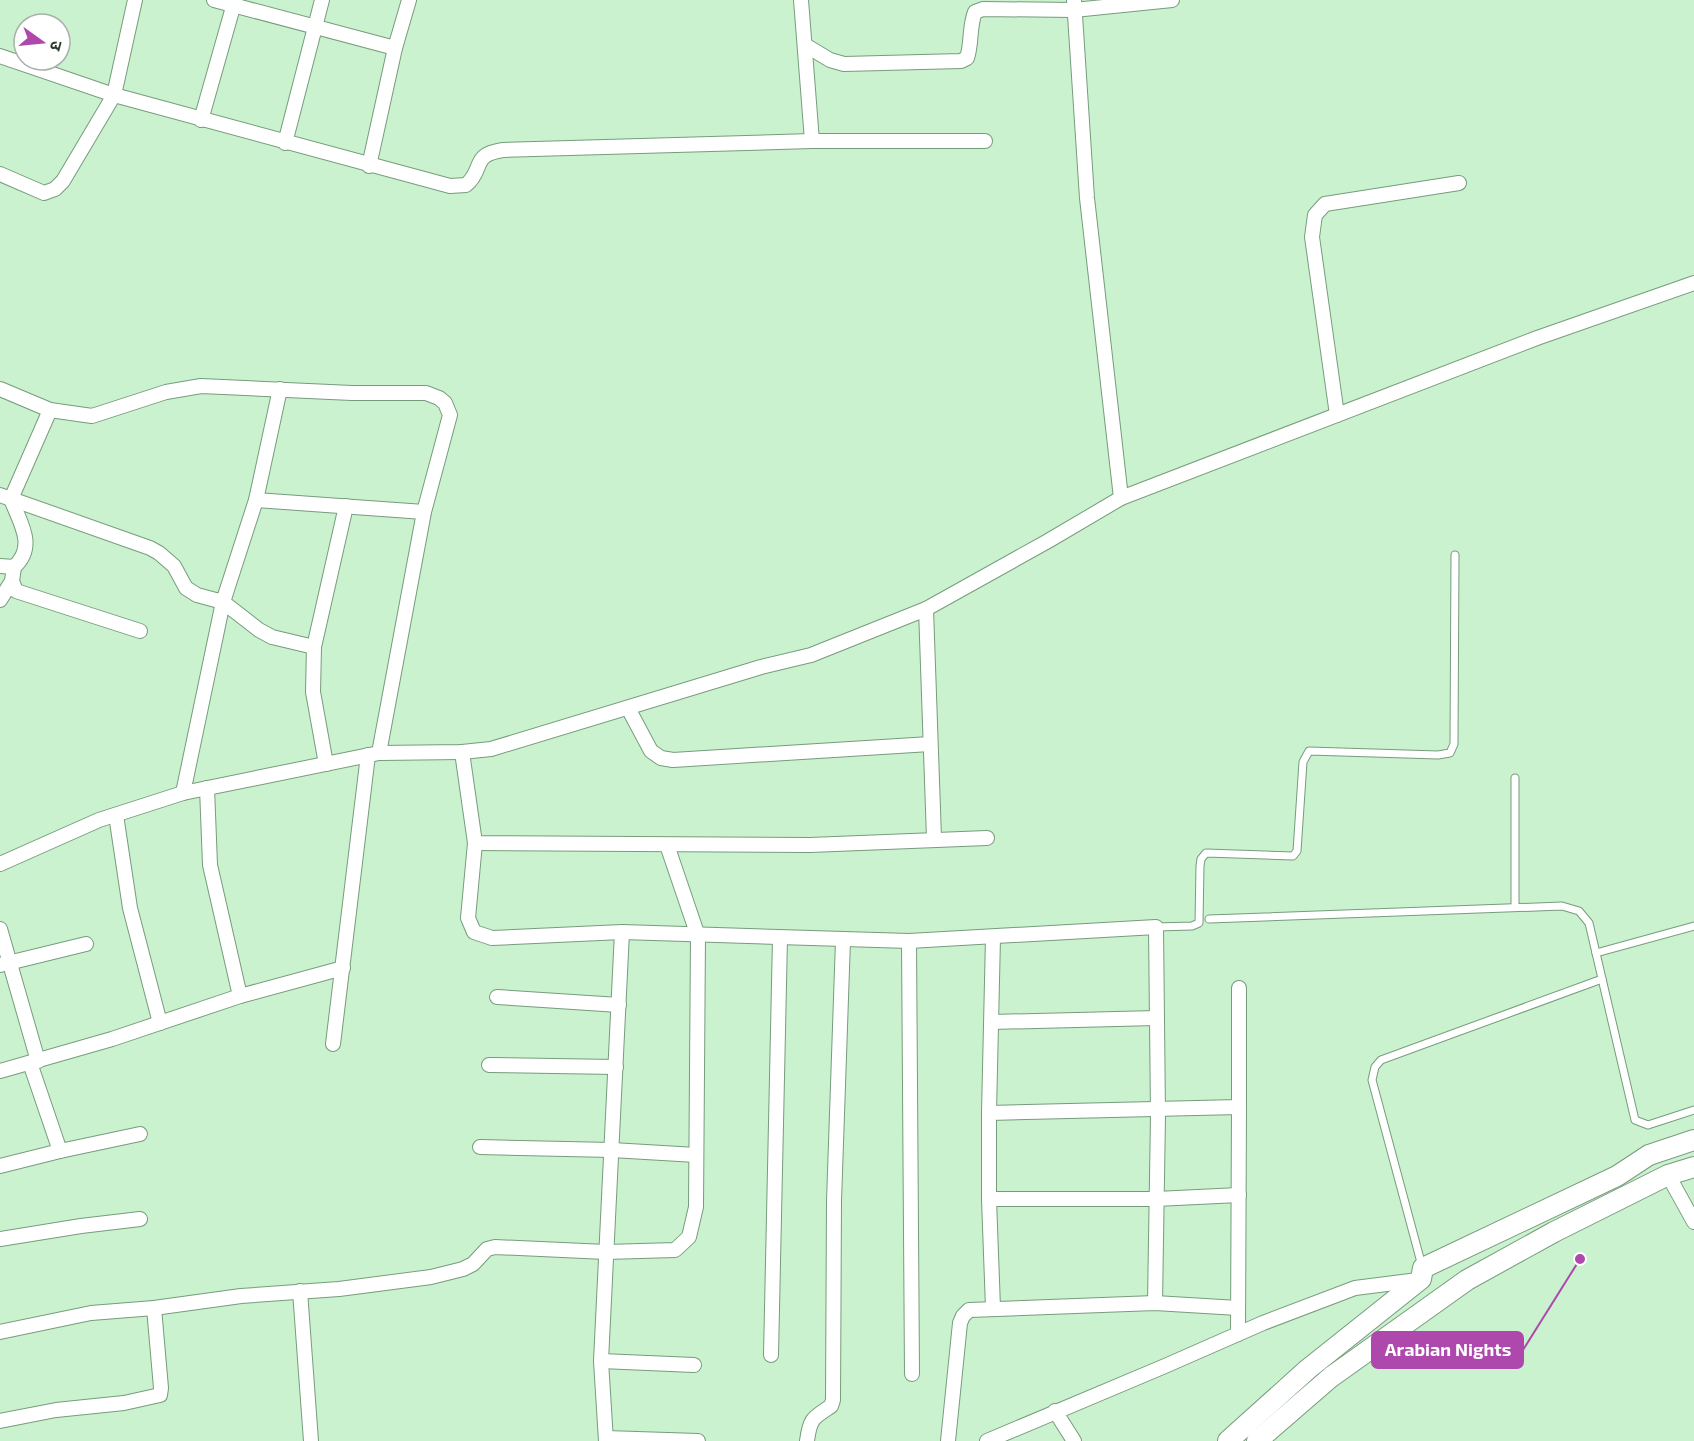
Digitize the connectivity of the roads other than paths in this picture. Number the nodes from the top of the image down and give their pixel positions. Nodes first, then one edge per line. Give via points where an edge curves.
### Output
1 (135, 0) edge
2 (214, 0) edge
3 (322, 0) edge
4 (409, 0) edge
5 (801, 0) edge
6 (1172, 0) edge
7 (234, 3) edge
8 (1074, 5) edge
9 (315, 27) junction
10 (805, 45) junction
11 (395, 48) junction
12 (0, 56) edge
13 (114, 95) junction
14 (201, 120) junction
15 (812, 141) junction
16 (985, 141) dead end
17 (285, 143) junction
18 (369, 166) junction
19 (0, 174) edge
20 (1459, 183) dead end
21 (1694, 283) edge
22 (0, 389) edge
23 (280, 389) junction
24 (50, 410) junction
25 (1337, 415) junction
26 (5, 497) edge
27 (1121, 498) junction
28 (256, 500) junction
29 (346, 506) junction
30 (424, 512) junction
31 (1455, 555) dead end
32 (9, 571) edge
33 (0, 600) edge
34 (223, 602) junction
35 (926, 609) junction
36 (140, 631) dead end
37 (314, 647) junction
38 (628, 708) junction
39 (930, 744) junction
40 (462, 752) junction
41 (373, 754) junction
42 (326, 764) junction
43 (1515, 778) dead end
44 (207, 788) junction
45 (183, 793) junction
46 (116, 815) junction
47 (987, 837) dead end
48 (934, 838) junction
49 (475, 843) junction
50 (667, 845) junction
51 (0, 864) edge
52 (1515, 907) junction
53 (1209, 919) dead end
54 (1694, 926) edge
55 (1156, 927) junction
56 (0, 929) edge
57 (622, 932) junction
58 (698, 936) junction
59 (993, 937) junction
60 (780, 938) junction
61 (843, 940) junction
62 (909, 941) junction
63 (86, 944) dead end
64 (1596, 953) junction
65 (5, 964) edge
66 (343, 968) junction
67 (1602, 979) junction
68 (1239, 988) dead end
69 (240, 996) junction
70 (497, 997) dead end
71 (619, 1005) junction
72 (1157, 1018) junction
73 (992, 1022) junction
74 (160, 1023) junction
75 (333, 1044) dead end
76 (34, 1062) junction
77 (489, 1065) dead end
78 (616, 1067) junction
79 (0, 1071) edge
80 (1239, 1107) junction
81 (1158, 1109) junction
82 (1694, 1110) edge
83 (989, 1113) junction
84 (140, 1134) dead end
85 (1694, 1140) edge
86 (480, 1147) dead end
87 (612, 1150) junction
88 (60, 1151) junction
89 (696, 1155) junction
90 (0, 1166) edge
91 (1694, 1167) edge
92 (1668, 1175) junction
93 (1239, 1195) junction
94 (989, 1199) junction
95 (1156, 1199) junction
96 (140, 1219) dead end
97 (1694, 1222) edge
98 (0, 1239) edge
99 (606, 1252) junction
100 (1422, 1274) junction
101 (300, 1291) junction
102 (1155, 1303) junction
103 (154, 1308) junction
104 (993, 1308) junction
105 (1239, 1308) junction
106 (0, 1332) edge
107 (1238, 1334) junction
108 (771, 1355) dead end
109 (601, 1360) junction
110 (694, 1365) dead end
111 (912, 1374) dead end
112 (1055, 1411) junction
113 (0, 1421) edge
114 (606, 1439) edge
115 (311, 1441) edge
116 (698, 1441) edge
117 (807, 1441) edge
118 (948, 1441) edge
119 (987, 1441) edge
120 (1074, 1441) edge
121 (1228, 1441) edge
122 (1257, 1441) edge

1 - 13 street
2 - 7 street
3 - 9 street
4 - 11 street
5 - 10 street
6 - 8 street
7 - 9 street
7 - 14 street
8 - 10 street via 975,12 970,51 961,61 844,64
8 - 27 street via 1087,198
9 - 11 street
9 - 17 street
10 - 15 street
11 - 18 street
12 - 13 street
13 - 14 street
13 - 19 street via 55,189 44,193
14 - 17 street
15 - 16 street
15 - 18 street via 503,150 481,158 466,185 450,186
17 - 18 street
20 - 25 street via 1325,204 1315,215 1312,237
21 - 25 street
22 - 24 street
23 - 24 street via 201,386 166,392 92,416
23 - 28 street
23 - 30 street via 426,393 445,403 450,415
24 - 26 street
25 - 27 street
26 - 32 street via 26,538 22,560
26 - 34 street via 150,548 174,566 186,588
27 - 35 street
28 - 29 street
28 - 34 street
29 - 30 street
29 - 37 street
30 - 41 street
31 - 55 lane via 1454,744 1450,753 1309,751 1303,762 1297,851 1293,856 1206,853 1200,859 1198,923
32 - 33 street
32 - 36 street via 16,591
34 - 37 street via 272,637
34 - 45 street
35 - 38 street via 811,655
35 - 39 street
37 - 42 street via 313,692
38 - 39 street via 651,751 673,760
38 - 40 street via 491,749
39 - 48 street
40 - 41 street
40 - 49 street
41 - 42 street
41 - 66 street
42 - 44 street
43 - 52 lane
44 - 45 street
44 - 69 street via 210,865
45 - 46 street
46 - 51 street
46 - 74 street via 130,908
47 - 48 street
48 - 50 street via 810,845
49 - 50 street
49 - 57 street via 468,918 474,932 492,938
50 - 58 street
52 - 53 lane
52 - 64 lane via 1562,906 1579,911 1589,923
54 - 64 lane
55 - 59 street
55 - 72 street
56 - 65 street
57 - 58 street
57 - 71 street
58 - 60 street
58 - 89 street
59 - 62 street
59 - 73 street
60 - 61 street
60 - 108 street
61 - 62 street
61 - 117 street via 834,1202 833,1400 831,1406 814,1416
62 - 111 street
63 - 65 street
64 - 67 lane
65 - 76 street
66 - 69 street
66 - 75 street
67 - 82 lane via 1635,1120 1648,1125
67 - 100 lane via 1381,1060 1375,1067 1372,1080
68 - 80 street
69 - 74 street
70 - 71 street
71 - 78 street
72 - 73 street
72 - 81 street
73 - 83 street
74 - 76 street
76 - 79 street
76 - 88 street
77 - 78 street
78 - 87 street
80 - 81 street
80 - 93 street
81 - 83 street
81 - 95 street
83 - 94 street
84 - 88 street
85 - 100 street via 1649,1155 1617,1176
86 - 87 street
87 - 89 street
87 - 99 street
88 - 90 street
89 - 99 street via 696,1207 689,1237 675,1250
91 - 92 street
92 - 97 street
92 - 122 street via 1467,1280 1331,1377
93 - 95 street
93 - 105 street
94 - 95 street
94 - 104 street
95 - 102 street
96 - 98 street
99 - 101 street via 495,1247 463,1269 431,1277
99 - 109 street
100 - 107 street via 1355,1288
100 - 121 street
101 - 103 street
101 - 115 street
102 - 104 street
102 - 105 street
103 - 106 street via 91,1313
103 - 113 street via 160,1395
104 - 118 street via 969,1310 960,1323
105 - 107 street
107 - 112 street
109 - 110 street
109 - 114 street
112 - 119 street
112 - 120 street
114 - 116 street

